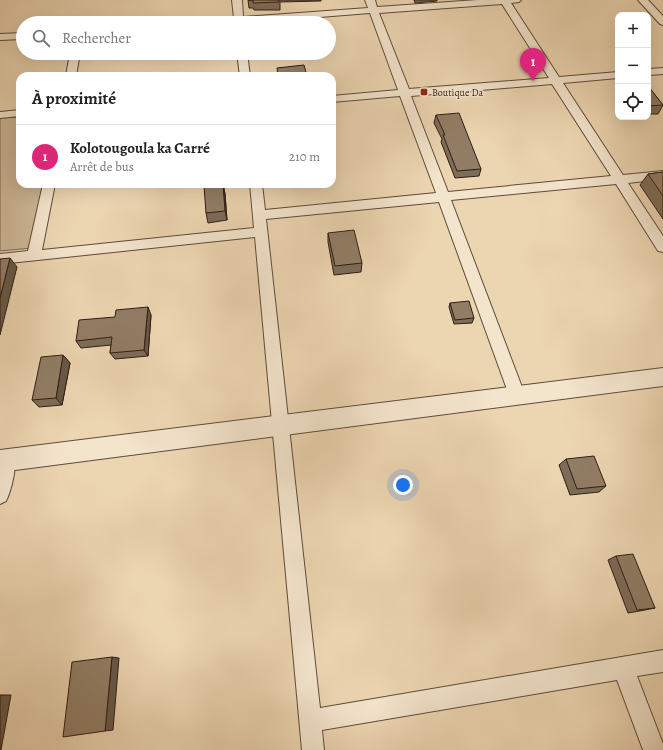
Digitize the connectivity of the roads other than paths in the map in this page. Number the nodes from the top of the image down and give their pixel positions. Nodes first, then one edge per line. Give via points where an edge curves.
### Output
1 (237, 0) edge
2 (504, 0) edge
3 (516, 0) edge
4 (642, 0) edge
5 (372, 5) edge
6 (238, 16) edge
7 (286, 16) edge
8 (663, 22) edge
9 (16, 36) edge
10 (0, 37) edge
11 (74, 60) edge
12 (243, 60) edge
13 (663, 71) edge
14 (72, 72) edge
15 (244, 72) edge
16 (651, 72) edge
17 (615, 75) edge
18 (556, 80) junction
19 (405, 93) junction
20 (336, 99) edge
21 (16, 113) edge
22 (0, 115) edge
23 (663, 175) edge
24 (619, 179) junction
25 (48, 188) edge
26 (256, 188) edge
27 (443, 197) junction
28 (260, 224) junction
29 (663, 247) edge
30 (34, 255) junction
31 (0, 259) edge
32 (663, 377) edge
33 (517, 395) junction
34 (280, 425) junction
35 (3, 461) edge
36 (0, 495) edge
37 (663, 661) edge
38 (623, 668) junction
39 (310, 722) junction
40 (313, 750) edge
41 (654, 750) edge

1 - 6 street
2 - 3 street
2 - 5 street
2 - 18 street
4 - 8 street
5 - 7 street
5 - 19 street
9 - 10 street
11 - 14 street
12 - 15 street
13 - 16 street
17 - 18 street
18 - 19 street
18 - 24 street
19 - 20 street
19 - 27 street
21 - 22 street
23 - 24 street
24 - 27 street
24 - 29 street
25 - 30 street
26 - 28 street
27 - 28 street
27 - 33 street
28 - 30 street
28 - 34 street
30 - 31 street
32 - 33 street
33 - 34 street
34 - 35 street
34 - 39 street
35 - 36 street
37 - 38 street
38 - 39 street
38 - 41 street
39 - 40 street

